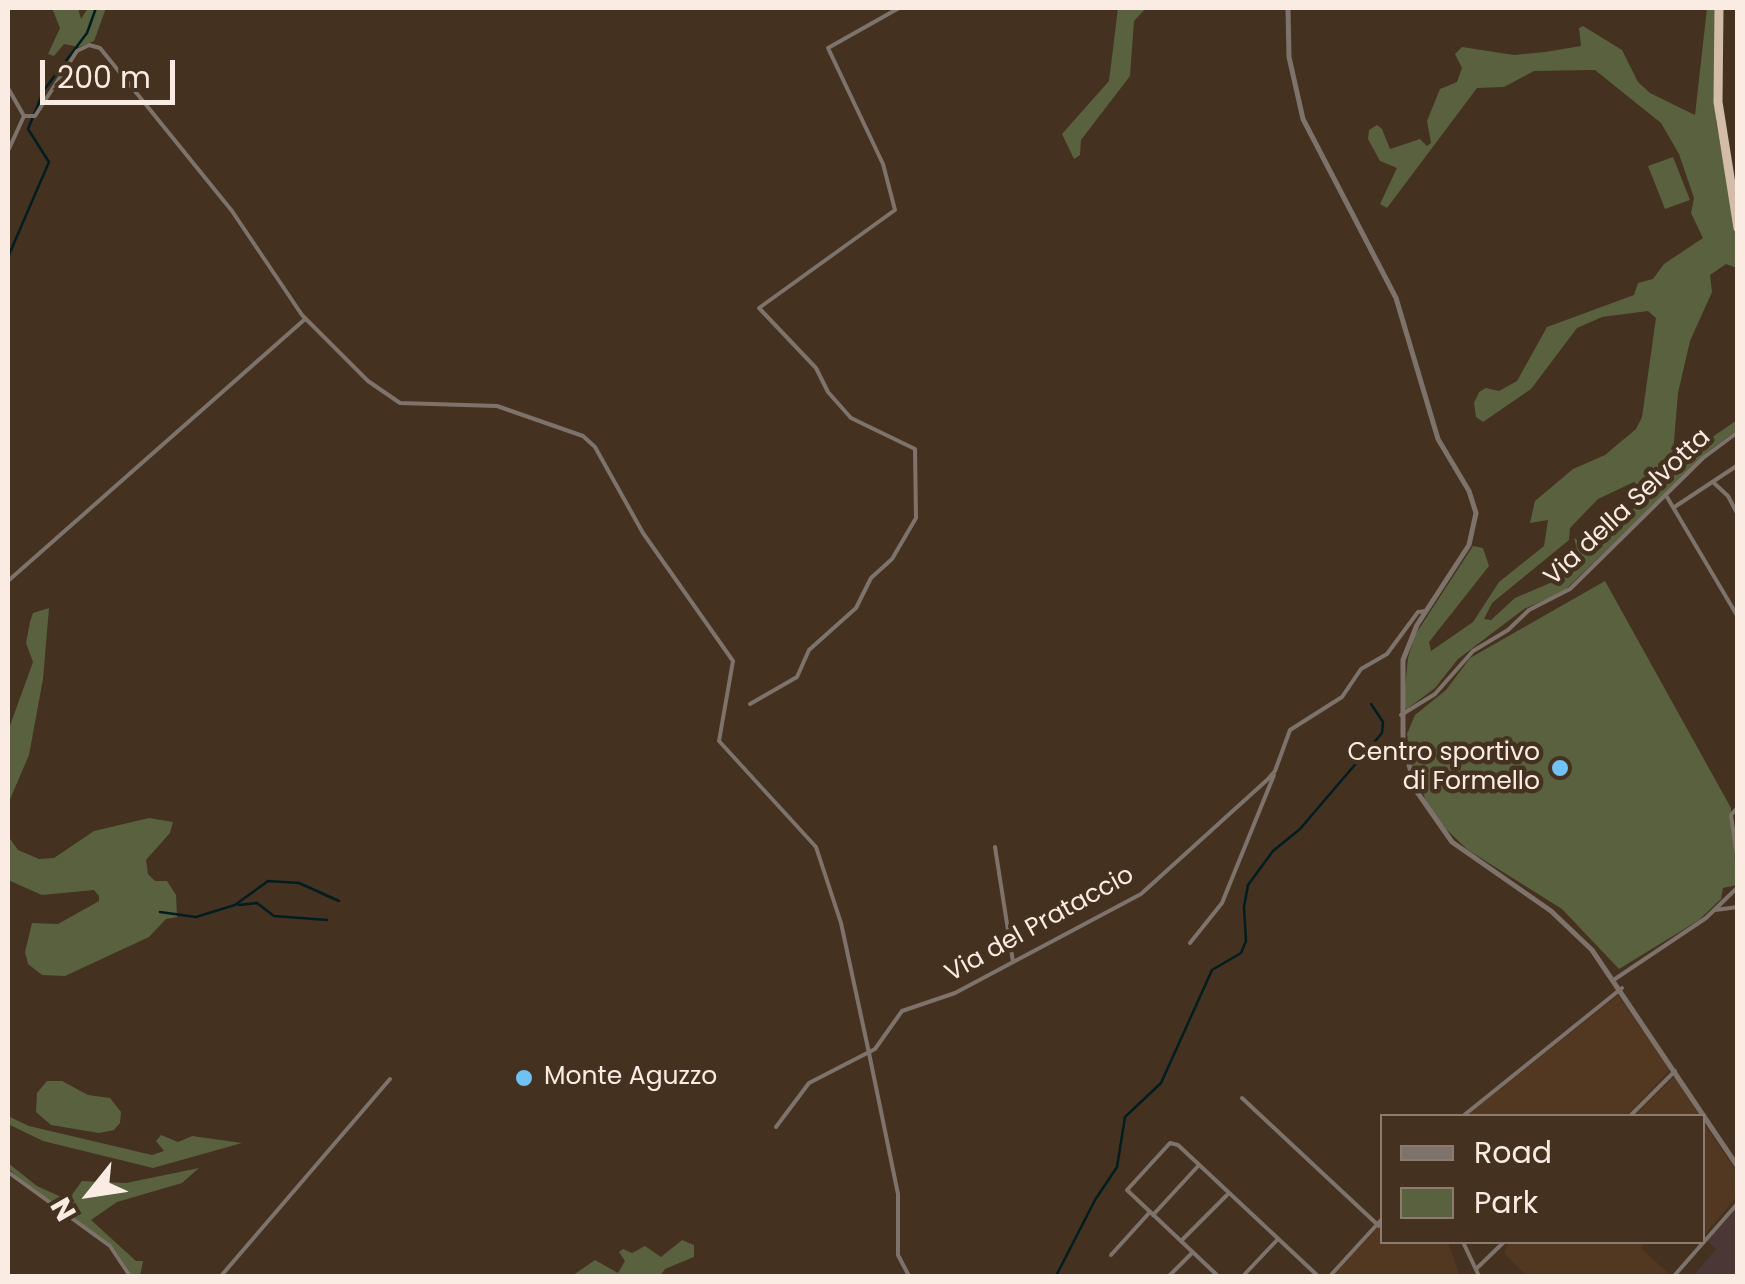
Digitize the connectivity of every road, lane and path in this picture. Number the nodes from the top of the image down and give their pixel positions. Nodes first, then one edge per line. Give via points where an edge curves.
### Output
1 (898, 8) edge
2 (1288, 8) edge
3 (1721, 8) edge
4 (8, 88) edge
5 (24, 116) junction
6 (8, 151) edge
7 (1738, 206) edge
8 (1738, 228) edge
9 (306, 319) junction
10 (1738, 432) edge
11 (1738, 465) edge
12 (1714, 484) junction
13 (1667, 497) junction
14 (1676, 506) junction
15 (1738, 516) edge
16 (8, 581) edge
17 (1426, 611) junction
18 (1738, 617) edge
19 (750, 704) dead end
20 (1401, 716) junction
21 (1275, 771) junction
22 (1738, 807) edge
23 (995, 847) dead end
24 (1738, 863) edge
25 (1736, 889) edge
26 (1738, 907) edge
27 (1715, 910) junction
28 (1190, 944) dead end
29 (1013, 962) junction
30 (1615, 978) junction
31 (1622, 988) junction
32 (870, 1053) junction
33 (1675, 1071) junction
34 (390, 1079) dead end
35 (1242, 1098) dead end
36 (1465, 1114) edge
37 (1632, 1114) edge
38 (1703, 1114) edge
39 (1705, 1117) edge
40 (776, 1127) dead end
41 (1199, 1165) junction
42 (1738, 1168) edge
43 (8, 1172) edge
44 (1228, 1193) junction
45 (1738, 1203) edge
46 (1152, 1214) junction
47 (1380, 1223) edge
48 (1378, 1226) junction
49 (1278, 1239) junction
50 (1181, 1241) junction
51 (1705, 1241) edge
52 (1464, 1244) edge
53 (1502, 1244) edge
54 (1702, 1244) edge
55 (1192, 1252) junction
56 (1110, 1254) dead end
57 (1476, 1269) junction
58 (130, 1276) edge
59 (221, 1276) edge
60 (909, 1276) edge
61 (1169, 1276) edge
62 (1218, 1276) edge
63 (1243, 1276) edge
64 (1318, 1276) edge
65 (1330, 1276) edge
66 (1479, 1276) edge
67 (1674, 1276) edge

1 - 19 street via 828,48 883,164 895,210 759,308 816,368 851,418 916,450 916,518 856,608 810,650 797,676
2 - 17 street via 1289,57 1303,119 1396,298 1438,439 1475,508 1469,545
3 - 7 highway via 1724,111
3 - 8 highway via 1718,102
4 - 5 street
5 - 6 street
5 - 9 street via 40,114 77,52 100,48 232,210
9 - 16 street
9 - 32 street via 392,400 497,406 594,445 640,528 733,660 718,738 814,843 841,923
10 - 13 street, Via della Selvotta
11 - 12 street
12 - 14 street
12 - 15 street
13 - 14 street
13 - 20 street, Via della Selvotta via 1562,595 1473,651 1436,694
14 - 18 street
17 - 20 street via 1402,660
17 - 21 street, Via del Prataccio via 1418,612 1387,654 1362,669 1342,697 1290,730
20 - 30 street via 1413,784 1440,829 1559,916
21 - 28 street via 1222,903
21 - 29 street, Via del Prataccio via 1141,894
22 - 24 street via 1732,813
23 - 29 street
25 - 27 street
26 - 27 street
27 - 30 street
29 - 32 street, Via del Prataccio via 939,1000 902,1010
30 - 31 street
31 - 33 street
31 - 36 street
32 - 40 street via 810,1081
32 - 60 street via 898,1194 897,1248
33 - 37 street
33 - 38 street
34 - 59 street
35 - 48 street
39 - 42 street
41 - 44 street
41 - 46 street
41 - 46 street via 1168,1144 1127,1187
43 - 58 street via 110,1246
44 - 49 street
44 - 50 street
45 - 51 street
46 - 50 street
46 - 56 street
47 - 48 street
48 - 65 street
49 - 63 street
49 - 64 street
50 - 55 street
52 - 57 street
53 - 57 street
54 - 67 street
55 - 61 street
55 - 62 street
57 - 66 street

